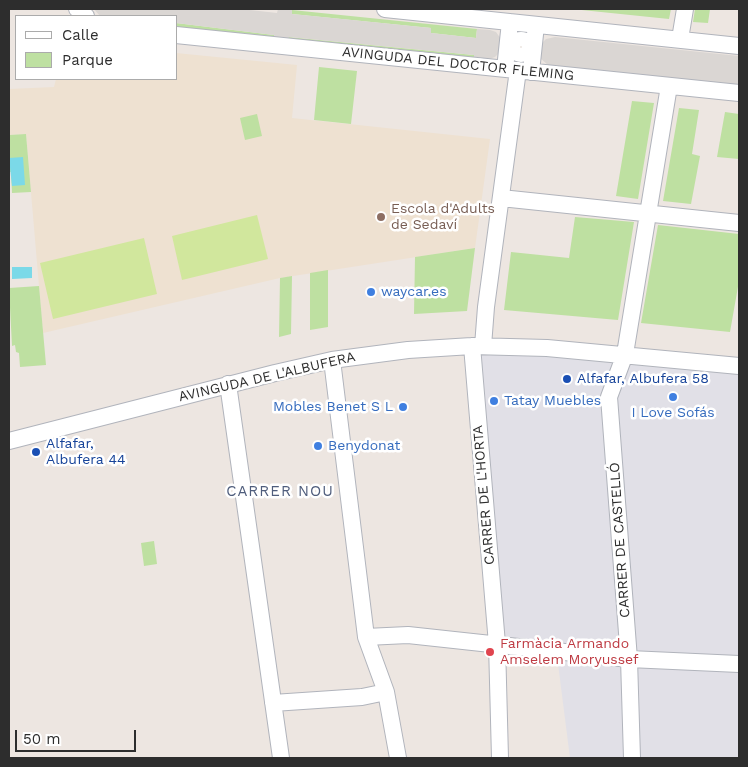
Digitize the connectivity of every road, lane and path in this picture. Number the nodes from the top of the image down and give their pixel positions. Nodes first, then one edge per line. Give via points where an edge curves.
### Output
1 (385, 9) edge
2 (684, 9) edge
3 (525, 20) edge
4 (178, 35) edge
5 (680, 39) junction
6 (739, 46) edge
7 (518, 70) junction
8 (669, 86) junction
9 (739, 93) edge
10 (501, 198) junction
11 (647, 213) junction
12 (739, 223) edge
13 (478, 346) junction
14 (625, 354) junction
15 (332, 360) junction
16 (739, 366) edge
17 (228, 384) junction
18 (9, 441) edge
19 (366, 637) junction
20 (497, 644) junction
21 (629, 659) junction
22 (739, 664) edge
23 (386, 692) junction
24 (273, 703) junction
25 (280, 758) edge
26 (398, 758) edge
27 (500, 758) edge
28 (632, 758) edge

1 - 3 street
2 - 5 street
3 - 5 street
3 - 7 street
3 - 7 street
4 - 7 street, AVINGUDA DEL DOCTOR FLEMING
5 - 6 street
7 - 8 street, AVINGUDA DEL DOCTOR FLEMING
7 - 10 street, CARRER DE L'HORTA
8 - 9 street, AVINGUDA DEL DOCTOR FLEMING
8 - 11 street, CARRER DE CASTELLÓ
10 - 11 street
10 - 13 street, CARRER DE L'HORTA
11 - 12 street
11 - 14 street, CARRER DE CASTELLÓ
13 - 14 street, AVINGUDA DE L'ALBUFERA
13 - 15 street, AVINGUDA DE L'ALBUFERA via 408,350
13 - 20 street, CARRER DE L'HORTA
14 - 16 street, AVINGUDA DE L'ALBUFERA
14 - 21 street, CARRER DE CASTELLÓ via 609,397
15 - 17 street, AVINGUDA DE L'ALBUFERA
15 - 19 street
17 - 18 street, AVINGUDA DE L'ALBUFERA
17 - 24 street
19 - 20 street via 408,635
19 - 23 street
20 - 21 street
20 - 27 street, CARRER DE L'HORTA
21 - 22 street
21 - 28 street, CARRER DE CASTELLÓ
23 - 24 street via 362,697
23 - 26 street
24 - 25 street

